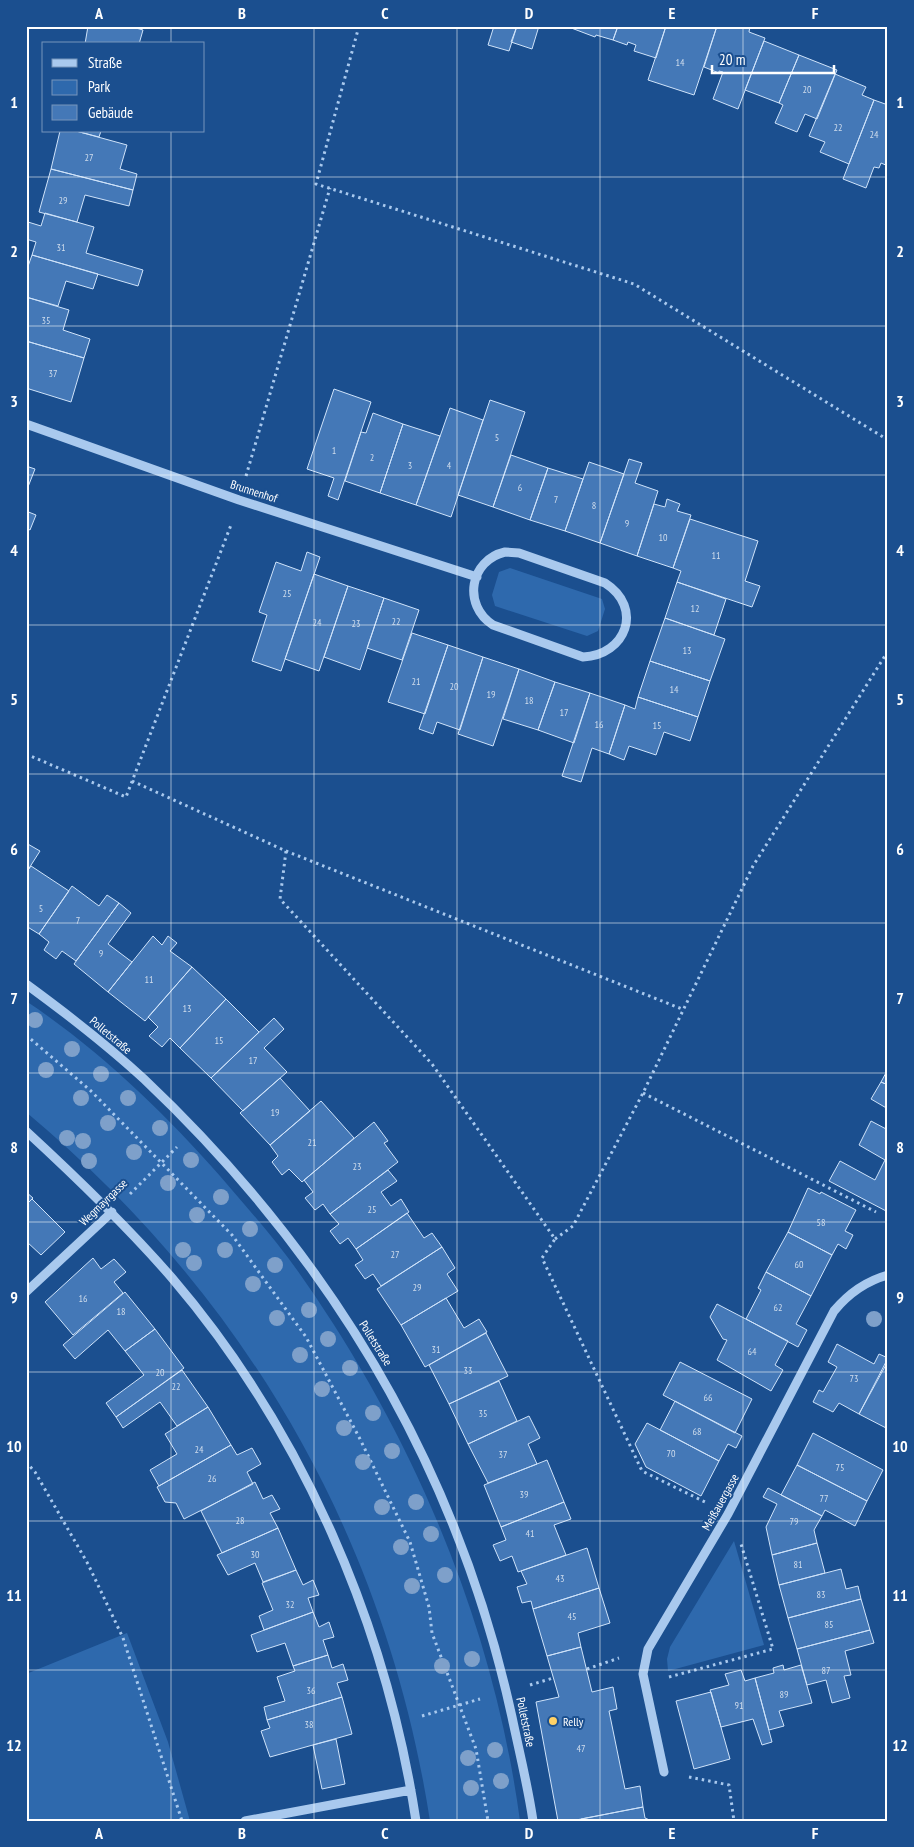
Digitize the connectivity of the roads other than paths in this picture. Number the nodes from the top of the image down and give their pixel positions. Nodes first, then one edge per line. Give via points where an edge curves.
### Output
1 (26, 424) edge
2 (477, 577) junction
3 (26, 984) edge
4 (26, 1132) edge
5 (112, 1212) junction
6 (888, 1274) edge
7 (26, 1292) edge
8 (664, 1772) road end
9 (411, 1790) junction
10 (245, 1821) edge
11 (416, 1821) edge
12 (532, 1821) edge

1 - 2 street, Brunnenhof via 240,500
2 - 2 street via 472,594 483,618 583,656 596,656 608,650 620,641 626,629 626,615 615,589 588,577 519,553 505,552 494,554
3 - 12 street, Polletstraße via 85,1028 196,1130 286,1233 317,1274 390,1389 452,1522 492,1636
4 - 5 street
5 - 7 street, Wegmayrgasse
5 - 9 street via 173,1279 224,1347 268,1410 292,1454 314,1497 373,1639 398,1724
6 - 8 street, Meißauergasse via 861,1286 834,1311 729,1512 648,1649 644,1666 645,1684
9 - 10 street
9 - 11 street

